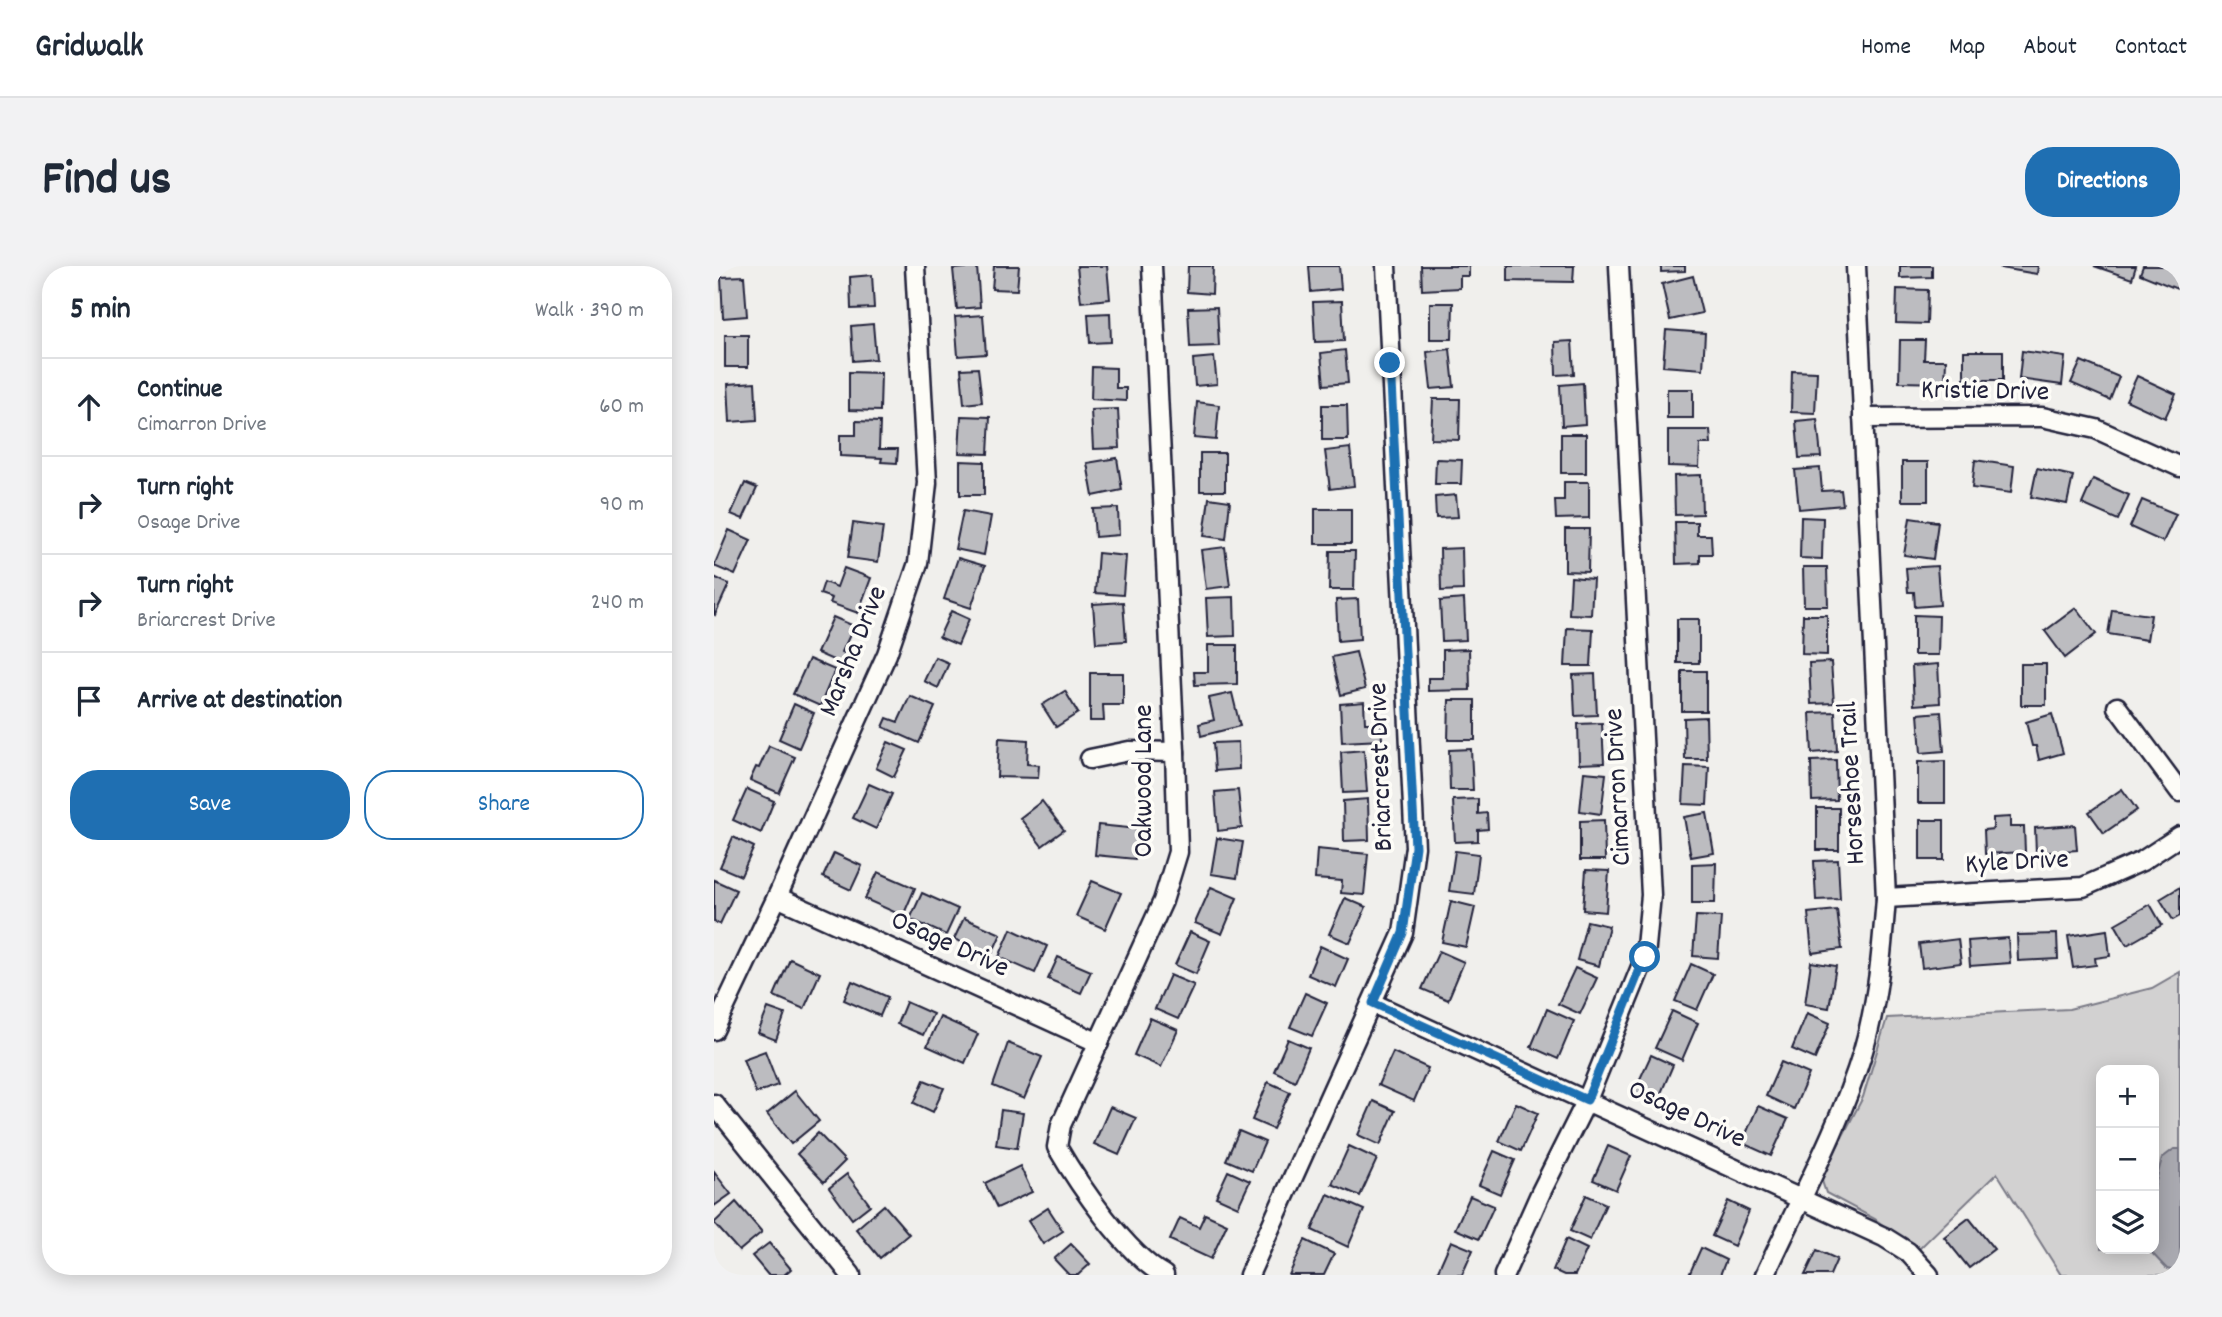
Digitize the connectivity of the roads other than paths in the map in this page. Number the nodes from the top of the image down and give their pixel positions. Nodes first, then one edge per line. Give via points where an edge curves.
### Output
1 (915, 266) edge
2 (1152, 266) edge
3 (1386, 266) edge
4 (1619, 266) edge
5 (1856, 266) edge
6 (1863, 418) junction
7 (2180, 467) edge
8 (2117, 707) dead end
9 (1175, 752) junction
10 (1090, 759) dead end
11 (2180, 792) edge
12 (2180, 836) edge
13 (777, 897) junction
14 (1886, 898) junction
15 (1373, 1003) junction
16 (714, 1031) edge
17 (1099, 1043) junction
18 (1587, 1100) junction
19 (714, 1104) edge
20 (1801, 1198) junction
21 (851, 1275) edge
22 (1164, 1275) edge
23 (1249, 1275) edge
24 (1504, 1275) edge
25 (1765, 1275) edge
26 (1929, 1275) edge

1 - 13 street, Marsha Drive via 927,483 918,563 887,654
2 - 9 street, Oakwood Lane
3 - 15 street, Briarcrest Drive via 1415,847 1403,933
4 - 18 street, Cimarron Drive via 1651,895 1645,957
5 - 6 street, Horseshoe Trail
6 - 7 street, Kristie Drive via 2042,417 2096,429
6 - 14 street, Horseshoe Trail
8 - 11 street
9 - 10 street via 1129,751
9 - 17 street, Oakwood Lane via 1178,852 1163,901
12 - 14 street, Kyle Drive via 2142,861 2083,887
13 - 16 street, Marsha Drive
13 - 17 street, Osage Drive
14 - 20 street, Horseshoe Trail via 1881,970 1864,1049
15 - 18 street, Osage Drive
15 - 23 street, Briarcrest Drive
17 - 22 street, Oakwood Lane via 1061,1125 1057,1147 1131,1251
18 - 20 street, Osage Drive
18 - 24 street, Cimarron Drive
19 - 21 street
20 - 25 street, Horseshoe Trail
20 - 26 street, Osage Drive via 1884,1237 1908,1252

